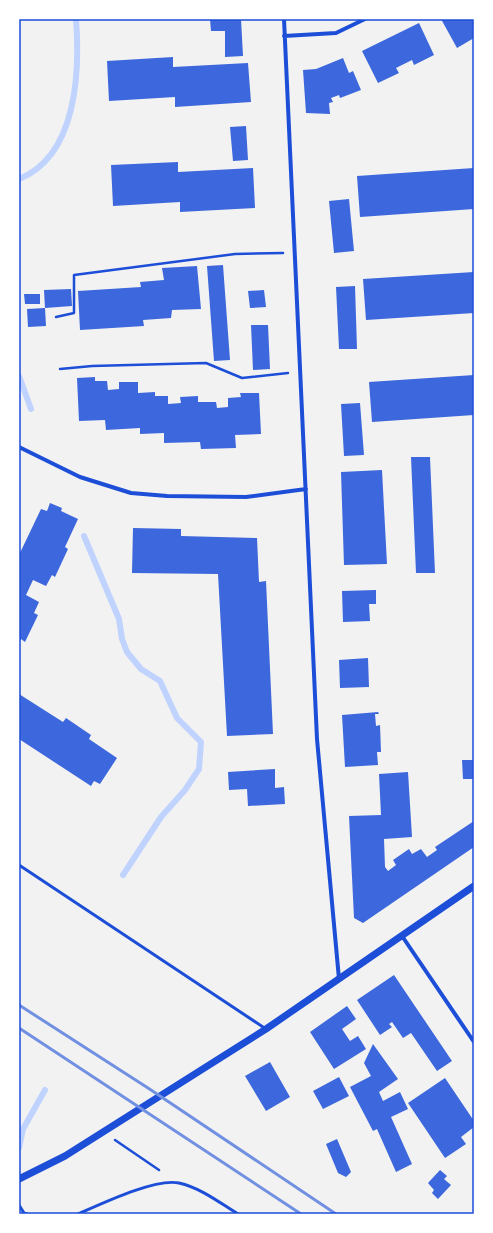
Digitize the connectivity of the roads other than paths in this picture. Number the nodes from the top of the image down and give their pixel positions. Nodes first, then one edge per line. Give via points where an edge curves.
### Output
1 (284, 19) edge
2 (365, 19) edge
3 (284, 36) junction
4 (19, 447) edge
5 (306, 489) junction
6 (19, 865) edge
7 (474, 886) edge
8 (402, 936) junction
9 (339, 979) junction
10 (266, 1029) junction
11 (474, 1042) edge
12 (19, 1179) edge
13 (19, 1205) edge
14 (27, 1214) edge
15 (78, 1214) edge
16 (238, 1214) edge

1 - 3 street
2 - 3 street via 336,33
3 - 5 street
4 - 5 street via 80,477 131,493 246,497
5 - 9 street via 317,739
6 - 10 lane
7 - 8 street
8 - 9 street
8 - 11 street
9 - 10 street
10 - 12 street via 65,1156
13 - 14 lane
15 - 16 lane via 147,1186 178,1183 206,1194

